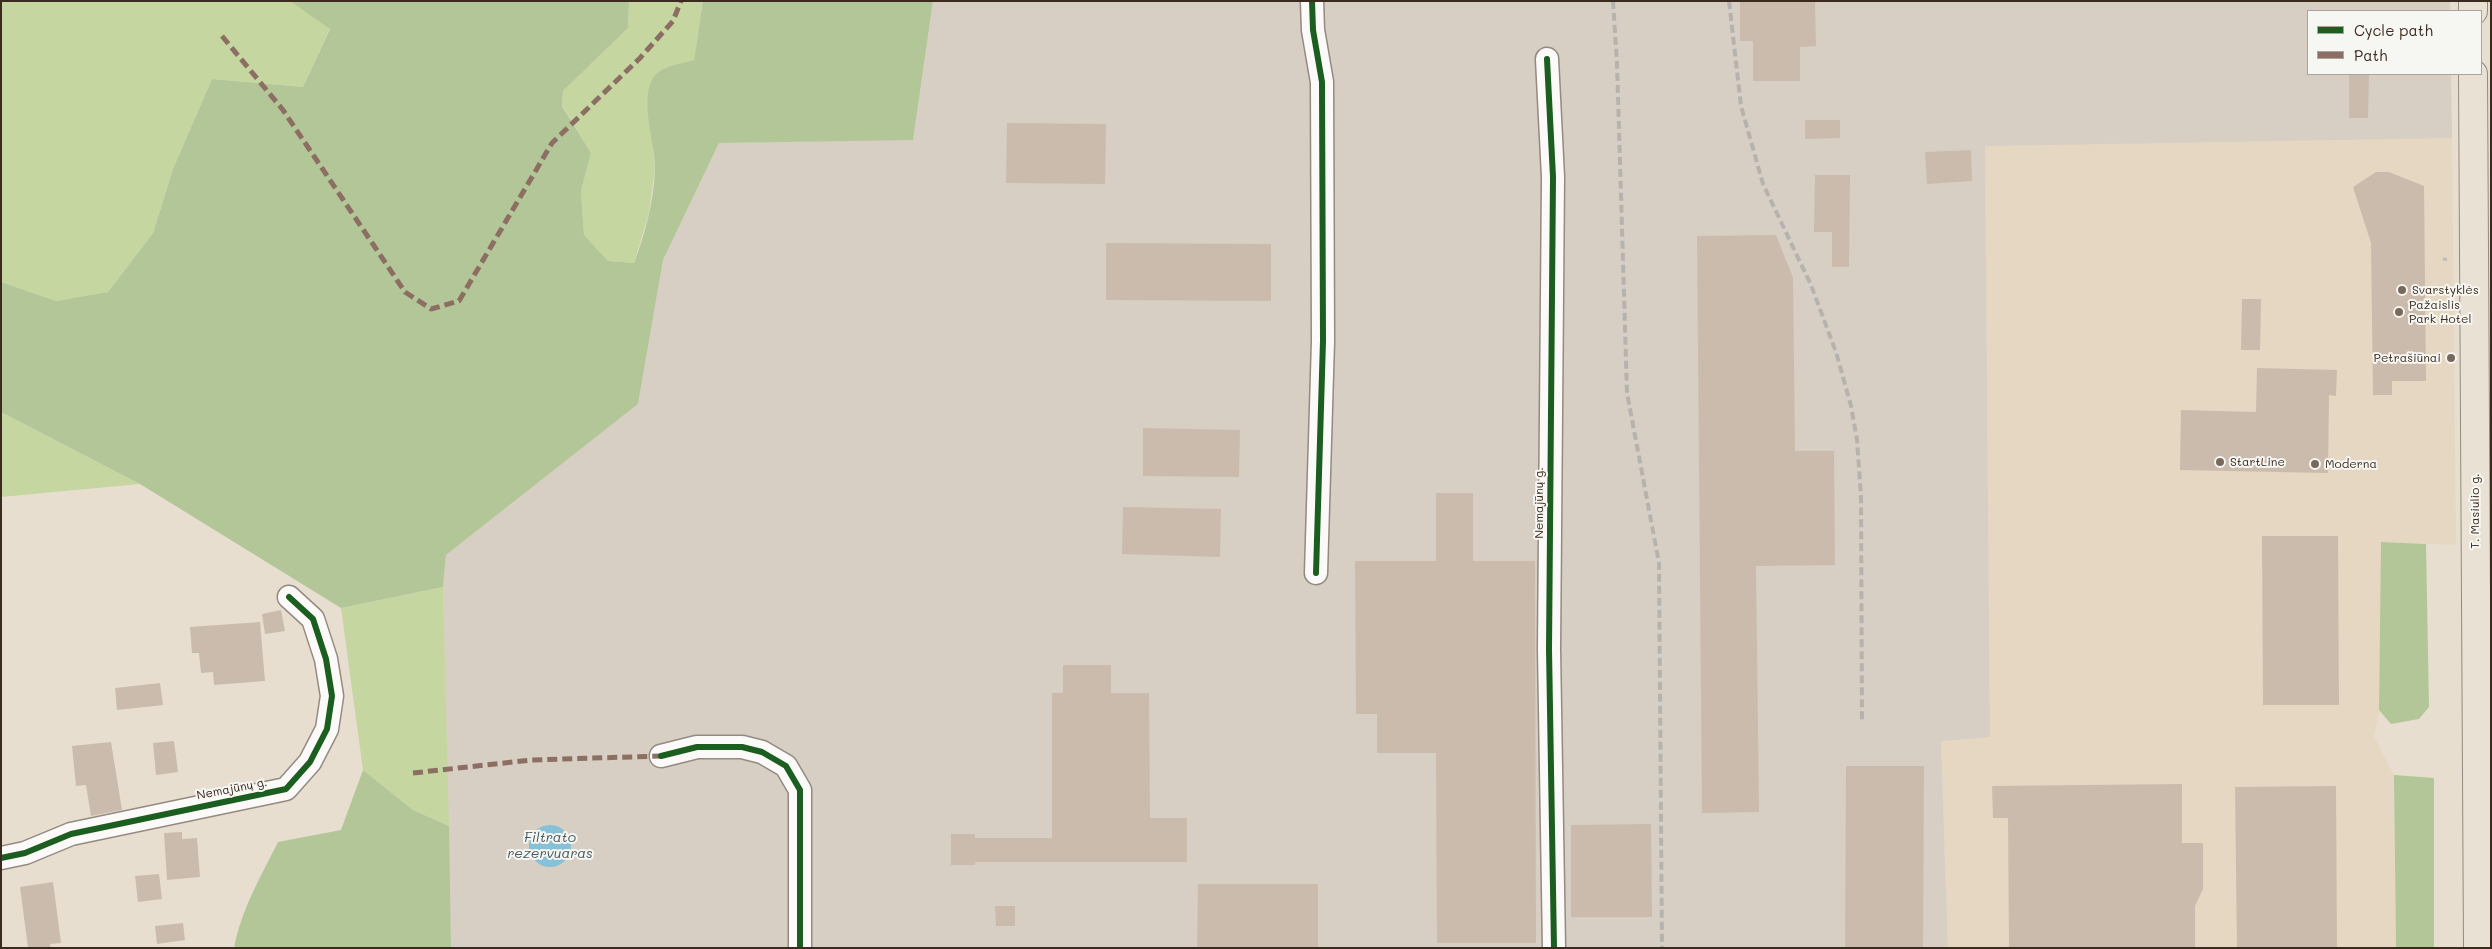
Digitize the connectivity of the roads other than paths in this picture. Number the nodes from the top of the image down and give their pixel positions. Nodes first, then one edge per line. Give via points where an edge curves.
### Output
1 (1312, 1) edge
2 (1547, 59) dead end
3 (2473, 75) edge
4 (1316, 573) dead end
5 (289, 597) dead end
6 (661, 756) dead end
7 (1, 858) edge
8 (800, 948) edge
9 (1554, 948) edge
10 (2478, 948) edge

1 - 4 street via 1313,30 1322,82 1323,341
2 - 9 street, Nemajūnų g. via 1553,176 1548,649
3 - 10 main road, T. Masiulio g.
5 - 7 street, Nemajūnų g. via 313,619 326,659 332,696 327,729 310,762 286,789 71,834 25,853
6 - 8 street via 698,747 742,748 762,752 786,766 800,790

